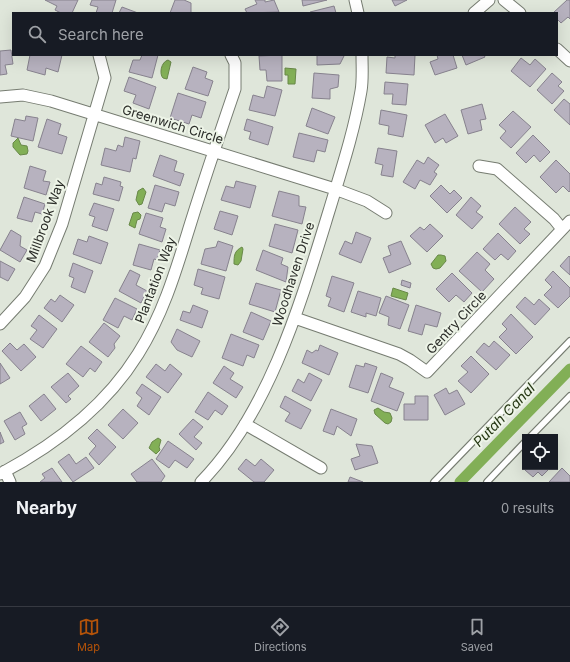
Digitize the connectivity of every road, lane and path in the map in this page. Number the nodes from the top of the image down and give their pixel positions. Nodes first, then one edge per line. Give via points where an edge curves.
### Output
1 (356, 0) edge
2 (489, 0) edge
3 (504, 0) edge
4 (358, 12) edge
5 (475, 12) edge
6 (519, 12) edge
7 (558, 50) edge
8 (99, 56) edge
9 (232, 56) edge
10 (362, 56) edge
11 (570, 61) edge
12 (0, 98) edge
13 (95, 115) junction
14 (213, 152) junction
15 (479, 166) dead end
16 (335, 189) junction
17 (386, 213) dead end
18 (566, 225) edge
19 (295, 318) junction
20 (0, 324) edge
21 (570, 341) edge
22 (570, 396) edge
23 (245, 424) junction
24 (533, 434) edge
25 (522, 445) edge
26 (321, 468) dead end
27 (2, 472) edge
28 (10, 482) edge
29 (201, 482) edge
30 (434, 482) edge
31 (487, 482) edge

1 - 4 street
2 - 5 street
3 - 6 street
7 - 11 street
8 - 13 street, Millbrook Way via 105,78
9 - 14 street, Plantation Way via 235,63 235,89
10 - 16 street, Woodhaven Drive via 361,90 349,147
12 - 13 street, Greenwich Circle via 23,95
13 - 14 street, Greenwich Circle
13 - 20 street, Millbrook Way via 62,224 45,266 25,297
14 - 16 street, Greenwich Circle
14 - 27 street, Plantation Way via 171,285 138,354 106,396 70,430 35,454
15 - 18 street via 496,169 554,219
16 - 17 street, Greenwich Circle via 367,201
16 - 19 street, Woodhaven Drive
18 - 19 street, Gentry Circle via 427,372 399,354
19 - 23 street, Woodhaven Drive
21 - 30 lane
22 - 24 lane
23 - 26 street
23 - 29 street, Woodhaven Drive via 230,449
25 - 31 lane
27 - 28 street

